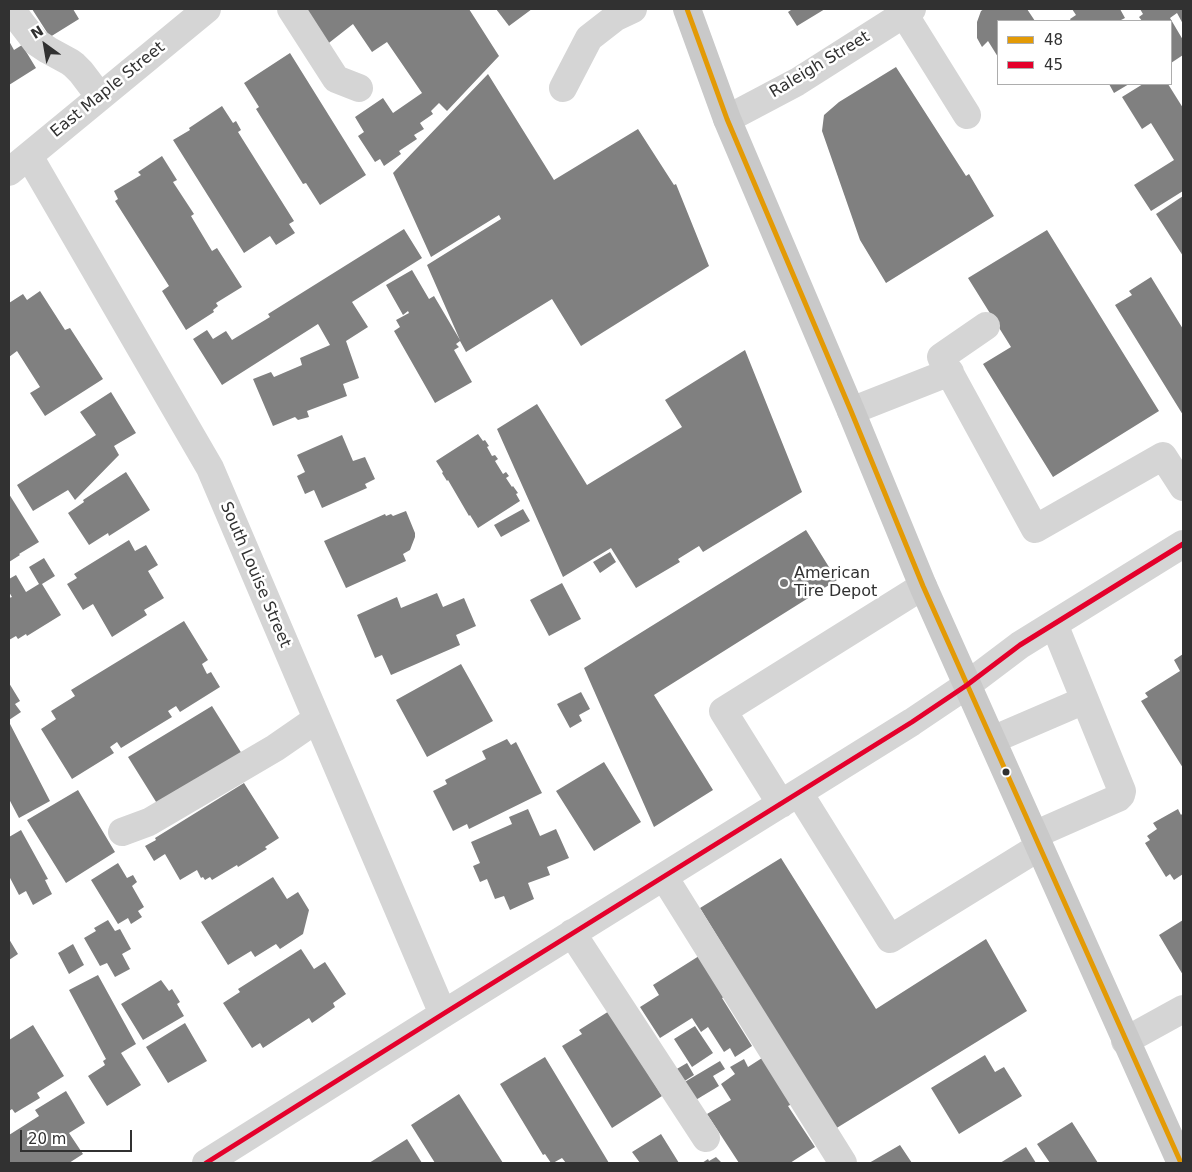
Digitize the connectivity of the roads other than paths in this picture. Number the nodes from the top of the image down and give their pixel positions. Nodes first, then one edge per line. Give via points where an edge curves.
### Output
1 (12, 9) edge
2 (207, 9) edge
3 (291, 9) edge
4 (633, 9) edge
5 (687, 9) edge
6 (908, 11) edge
7 (359, 88) dead end
8 (563, 88) dead end
9 (100, 97) junction
10 (967, 115) dead end
11 (727, 119) junction
12 (19, 164) edge
13 (986, 326) dead end
14 (950, 372) junction
15 (851, 411) junction
16 (1183, 487) edge
17 (1183, 544) edge
18 (923, 586) junction
19 (1054, 624) junction
20 (967, 685) junction
21 (1084, 700) junction
22 (317, 719) junction
23 (992, 740) junction
24 (790, 799) junction
25 (122, 832) dead end
26 (1037, 841) junction
27 (664, 877) junction
28 (572, 934) junction
29 (1183, 1009) edge
30 (442, 1014) junction
31 (1126, 1041) junction
32 (706, 1138) dead end
33 (208, 1163) edge
34 (843, 1163) edge
35 (1180, 1163) edge

1 - 9 street via 36,42 74,65
2 - 9 street, East Maple Street
3 - 7 street via 336,79
4 - 8 street via 616,17 589,38
5 - 11 main road
6 - 10 street
6 - 11 street, Raleigh Street via 796,82
9 - 12 street, East Maple Street
11 - 15 main road
12 - 22 street, South Louise Street via 210,468
13 - 14 street via 941,357
14 - 15 street
14 - 16 street via 1035,529 1163,456
15 - 18 main road
17 - 19 street
18 - 20 main road
18 - 24 street via 723,711
19 - 20 street
19 - 21 street
20 - 23 main road
20 - 24 street
21 - 23 street
21 - 26 street via 1121,795
22 - 25 street via 275,748 149,822
22 - 30 street, South Louise Street
23 - 26 main road
24 - 26 street via 890,939
24 - 27 street
26 - 31 main road
27 - 28 street
27 - 34 street
28 - 30 street
28 - 32 street
29 - 31 street
30 - 33 street
31 - 35 main road

